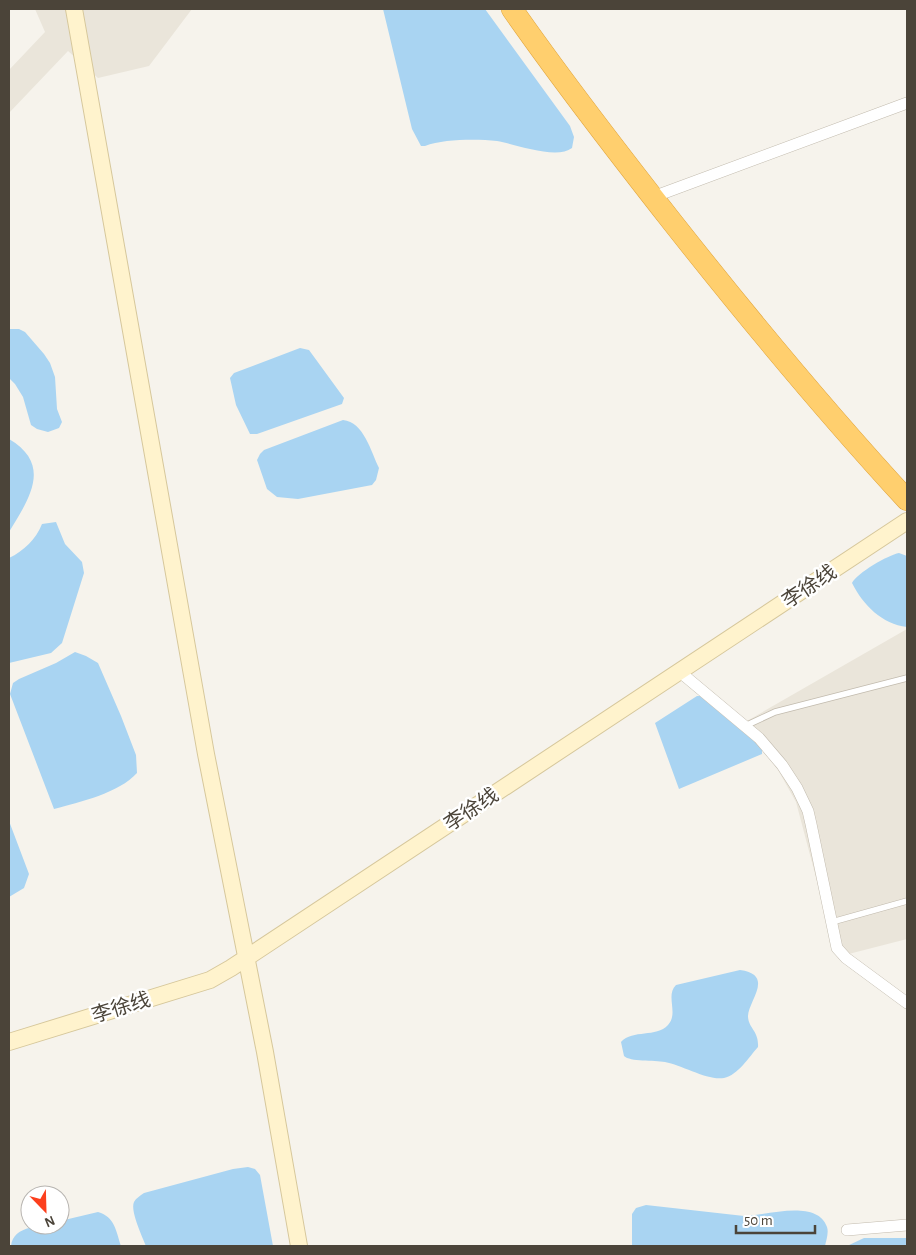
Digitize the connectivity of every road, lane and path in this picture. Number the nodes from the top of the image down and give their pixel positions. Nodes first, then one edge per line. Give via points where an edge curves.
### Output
1 (74, 9) edge
2 (512, 9) edge
3 (907, 103) edge
4 (653, 197) junction
5 (907, 500) edge
6 (907, 521) edge
7 (680, 672) junction
8 (907, 678) edge
9 (745, 726) junction
10 (907, 902) edge
11 (832, 922) junction
12 (246, 959) junction
13 (907, 1004) edge
14 (9, 1042) edge
15 (907, 1225) edge
16 (846, 1230) dead end
17 (299, 1246) edge

1 - 12 street via 204,744
2 - 4 highway
3 - 4 street
4 - 5 highway via 790,368
6 - 7 street, 李徐线
7 - 9 street
7 - 12 street, 李徐线
8 - 9 lane via 775,712
9 - 11 street via 773,753 802,798 812,824
10 - 11 lane
11 - 13 street via 838,948 846,958
12 - 14 street, 李徐线 via 210,980
12 - 17 street
15 - 16 street

